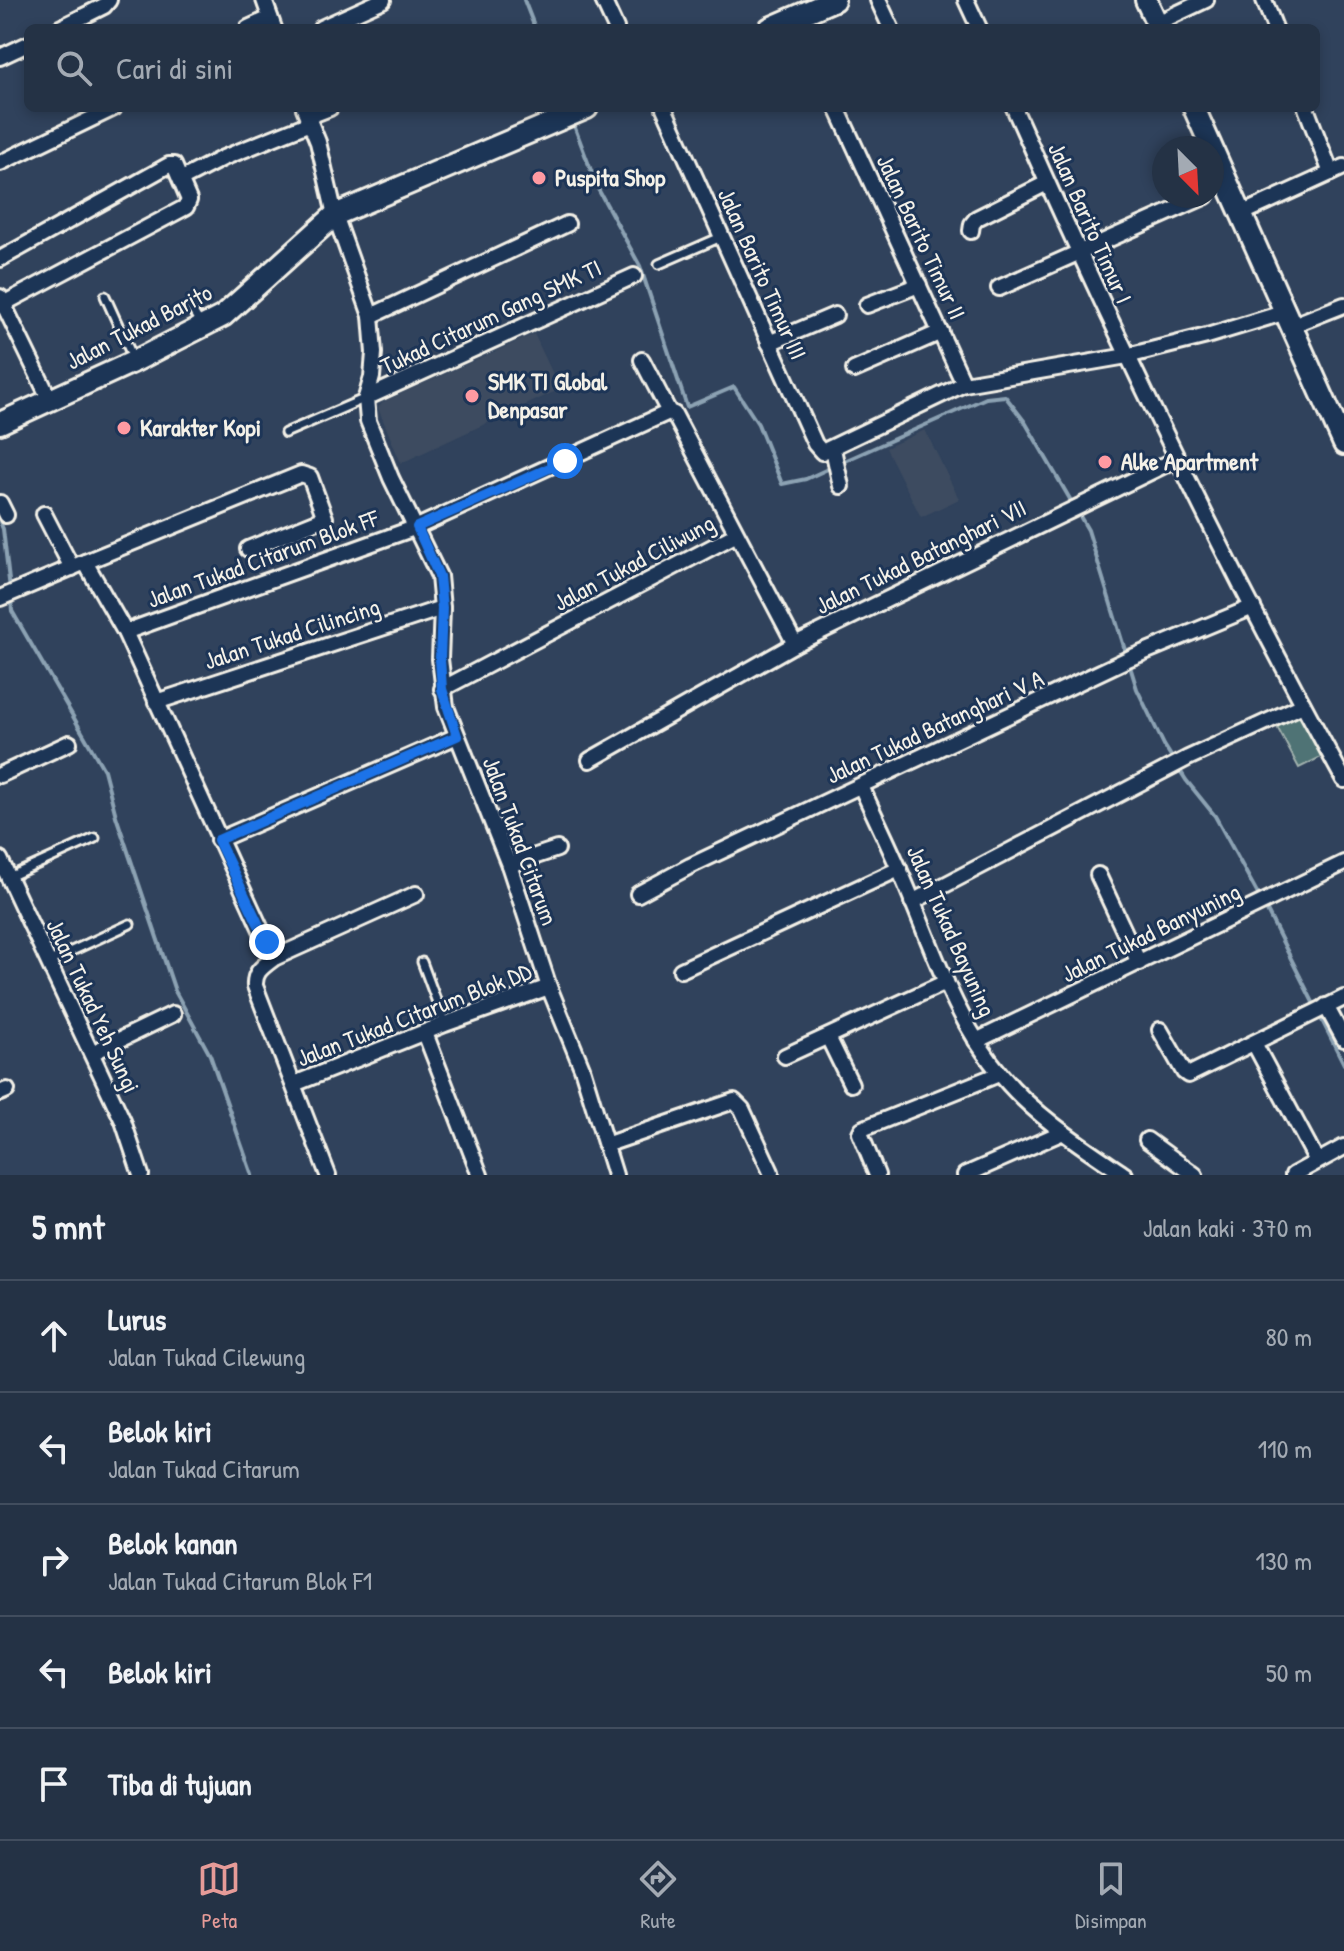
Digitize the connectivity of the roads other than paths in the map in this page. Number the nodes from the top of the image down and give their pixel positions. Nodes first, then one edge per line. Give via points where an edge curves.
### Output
1 (109, 0) edge
2 (264, 0) edge
3 (383, 0) edge
4 (603, 0) edge
5 (834, 0) edge
6 (878, 0) edge
7 (966, 0) edge
8 (1146, 0) edge
9 (1206, 0) edge
10 (1264, 0) edge
11 (272, 23) edge
12 (797, 23) edge
13 (68, 24) edge
14 (330, 24) edge
15 (614, 24) edge
16 (889, 24) edge
17 (977, 24) edge
18 (1158, 24) edge
19 (1160, 24) edge
20 (1273, 24) edge
21 (24, 46) edge
22 (0, 57) edge
23 (106, 112) edge
24 (666, 112) edge
25 (839, 112) edge
26 (1016, 112) edge
27 (1195, 112) edge
28 (1308, 112) edge
29 (572, 115) edge
30 (307, 116) edge
31 (1203, 136) edge
32 (0, 163) edge
33 (1337, 170) edge
34 (182, 179) junction
35 (1047, 183) junction
36 (1224, 193) edge
37 (1179, 208) edge
38 (1243, 213) junction
39 (335, 215) junction
40 (567, 224) dead end
41 (971, 231) dead end
42 (721, 237) junction
43 (1079, 253) junction
44 (0, 259) edge
45 (659, 264) dead end
46 (634, 276) dead end
47 (919, 285) junction
48 (999, 288) dead end
49 (105, 296) dead end
50 (2, 301) edge
51 (189, 305) dead end
52 (867, 305) dead end
53 (1344, 305) edge
54 (835, 315) dead end
55 (371, 316) junction
56 (1290, 319) junction
57 (203, 328) junction
58 (941, 332) junction
59 (769, 343) junction
60 (1127, 356) junction
61 (642, 360) dead end
62 (135, 361) junction
63 (854, 370) dead end
64 (964, 384) junction
65 (366, 398) junction
66 (50, 400) junction
67 (669, 412) junction
68 (1339, 419) edge
69 (0, 423) edge
70 (285, 433) dead end
71 (1344, 444) edge
72 (1177, 459) junction
73 (44, 514) dead end
74 (417, 527) junction
75 (735, 535) junction
76 (248, 549) dead end
77 (78, 565) junction
78 (2, 597) edge
79 (1253, 607) junction
80 (442, 608) junction
81 (125, 632) junction
82 (795, 644) junction
83 (442, 689) junction
84 (156, 702) junction
85 (1303, 705) junction
86 (457, 736) junction
87 (69, 743) dead end
88 (590, 760) dead end
89 (0, 775) edge
90 (1344, 780) edge
91 (861, 786) junction
92 (95, 838) dead end
93 (218, 840) junction
94 (557, 849) dead end
95 (0, 859) edge
96 (1344, 863) edge
97 (509, 865) junction
98 (899, 869) junction
99 (1098, 875) dead end
100 (8, 877) junction
101 (416, 894) dead end
102 (638, 894) dead end
103 (912, 902) junction
104 (130, 924) dead end
105 (274, 958) junction
106 (48, 962) junction
107 (422, 962) dead end
108 (1139, 963) junction
109 (681, 970) dead end
110 (946, 982) junction
111 (549, 987) junction
112 (1344, 998) edge
113 (1323, 1008) junction
114 (173, 1014) dead end
115 (445, 1024) junction
116 (1160, 1030) dead end
117 (425, 1033) junction
118 (828, 1037) junction
119 (1344, 1039) edge
120 (976, 1041) junction
121 (1254, 1043) junction
122 (92, 1053) junction
123 (785, 1056) dead end
124 (999, 1074) junction
125 (294, 1084) junction
126 (851, 1084) dead end
127 (1063, 1132) junction
128 (1147, 1140) dead end
129 (608, 1144) junction
130 (1344, 1147) edge
131 (1317, 1161) junction
132 (771, 1172) dead end
133 (141, 1175) edge
134 (328, 1175) edge
135 (480, 1175) edge
136 (615, 1175) edge
137 (877, 1175) edge
138 (965, 1175) edge
139 (1125, 1175) edge
140 (1195, 1175) edge
141 (1293, 1175) edge

1 - 13 street
2 - 11 street
3 - 14 street
4 - 15 street
5 - 12 street
6 - 16 street
7 - 17 street
8 - 18 street
9 - 19 street
10 - 20 street
21 - 22 street
23 - 32 street
24 - 42 street, Jalan Barito Timur III
25 - 47 street, Jalan Barito Timur II
26 - 35 street, Jalan Barito Timur I
27 - 31 street
28 - 33 street
29 - 39 street, Jalan Tukad Barito
30 - 34 street
30 - 39 street, Jalan Tukad Citarum
33 - 38 street
34 - 44 street via 169,165
34 - 50 street via 186,207
35 - 41 street via 977,218
35 - 43 street, Jalan Barito Timur I
36 - 38 street
37 - 43 street
38 - 56 street
39 - 55 street, Jalan Tukad Citarum
39 - 57 street, Jalan Tukad Barito via 239,304
40 - 55 street
42 - 45 lane
42 - 59 street, Jalan Barito Timur III
43 - 48 street
43 - 60 street, Jalan Barito Timur I
46 - 65 street, Tukad Citarum Gang SMK TI
47 - 52 street
47 - 58 street, Jalan Barito Timur II
49 - 62 lane
50 - 66 street
51 - 57 lane
53 - 56 street
54 - 59 street
55 - 65 street, Jalan Tukad Citarum via 374,367
56 - 60 street
56 - 68 street
57 - 62 street, Jalan Tukad Barito
58 - 63 street
58 - 64 street, Jalan Barito Timur II
59 - 64 street, Jalan Barito Timur III via 815,444 834,464
60 - 64 street
60 - 72 street
61 - 67 street
62 - 66 street, Jalan Tukad Barito
65 - 70 lane
65 - 74 street, Jalan Tukad Citarum via 377,445
66 - 69 street, Jalan Tukad Barito
67 - 74 street, Jalan Tukad Citarum Blok FF
67 - 75 street
68 - 71 street
72 - 79 street
72 - 82 street, Jalan Tukad Batanghari VII
73 - 77 street
74 - 80 street, Jalan Tukad Citarum via 439,576
74 - 81 street, Jalan Tukad Citarum Blok FF
75 - 82 street, Jalan Tukad Ciliwung
75 - 83 street, Jalan Tukad Ciliwung
76 - 77 street via 325,518 308,475
77 - 78 street
77 - 81 street
79 - 85 street
79 - 91 street, Jalan Tukad Batanghari V A
80 - 83 street, Jalan Tukad Citarum
80 - 84 street, Jalan Tukad Cilincing
81 - 84 street
82 - 88 street, Jalan Tukad Batanghari VII
83 - 86 street, Jalan Tukad Citarum
84 - 93 street
85 - 90 street
85 - 103 street via 1188,758
86 - 93 street
86 - 97 street, Jalan Tukad Citarum
87 - 89 street
91 - 98 street, Jalan Tukad Bayuning
91 - 102 street, Jalan Tukad Batanghari V A
92 - 100 lane
93 - 105 street
94 - 97 street
95 - 100 street, Jalan Tukad Yeh Sungi
96 - 108 street, Jalan Tukad Banyuning
97 - 111 street, Jalan Tukad Citarum
98 - 103 street, Jalan Tukad Bayuning
98 - 109 street
99 - 108 street
100 - 106 street, Jalan Tukad Yeh Sungi
101 - 105 street
103 - 110 street, Jalan Tukad Bayuning
104 - 106 lane
105 - 125 street via 258,970 255,986
106 - 122 street, Jalan Tukad Yeh Sungi
107 - 115 lane
108 - 120 street, Jalan Tukad Banyuning
110 - 118 street
110 - 120 street, Jalan Tukad Bayuning
111 - 115 street, Jalan Tukad Citarum Blok DD
111 - 129 street, Jalan Tukad Citarum
112 - 113 street
113 - 119 street
113 - 121 street
114 - 122 street
115 - 117 street, Jalan Tukad Citarum Blok DD
116 - 121 street via 1188,1075
117 - 125 street, Jalan Tukad Citarum Blok DD
117 - 135 street
118 - 123 street
118 - 126 street
120 - 124 street, Jalan Tukad Bayuning
121 - 131 street
122 - 133 street, Jalan Tukad Yeh Sungi
124 - 127 street, Jalan Tukad Bayuning
124 - 137 street via 860,1131
125 - 134 street
127 - 138 street
127 - 139 street, Jalan Tukad Bayuning
128 - 140 street
129 - 132 street via 734,1101
129 - 136 street, Jalan Tukad Citarum
130 - 131 street
131 - 141 street

